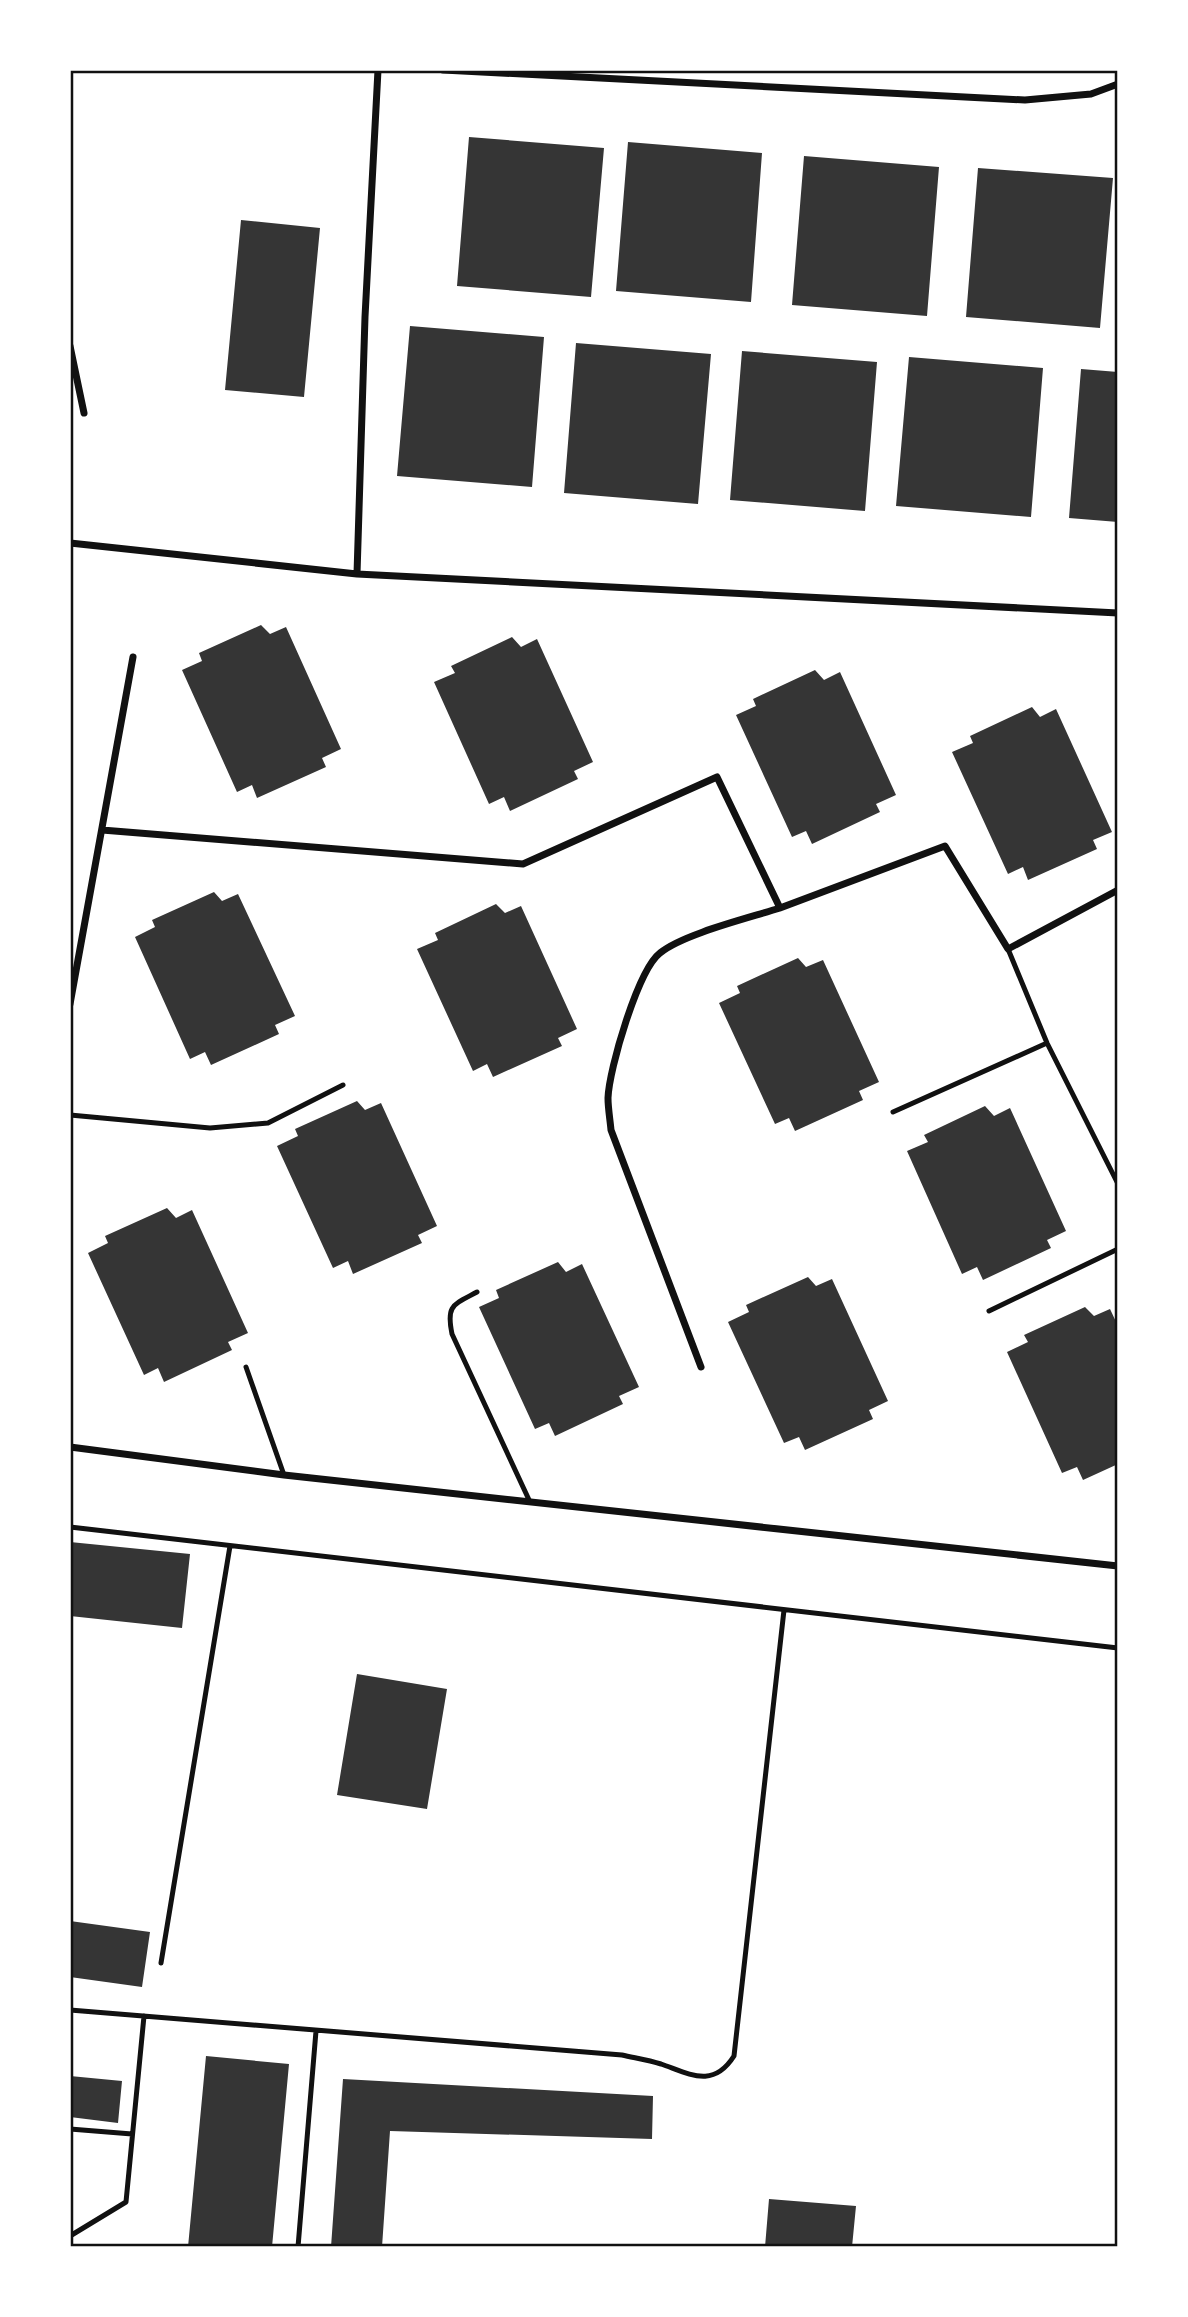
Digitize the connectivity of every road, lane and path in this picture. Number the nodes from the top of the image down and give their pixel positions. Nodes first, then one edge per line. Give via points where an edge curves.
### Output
1 (378, 70) edge
2 (443, 70) edge
3 (1118, 84) edge
4 (70, 346) edge
5 (84, 413) dead end
6 (70, 543) edge
7 (357, 574) junction
8 (1118, 614) edge
9 (133, 657) dead end
10 (102, 830) junction
11 (1118, 890) edge
12 (780, 908) junction
13 (1008, 948) junction
14 (70, 1004) edge
15 (1047, 1043) junction
16 (343, 1085) dead end
17 (893, 1112) dead end
18 (70, 1115) edge
19 (1118, 1184) edge
20 (1118, 1249) edge
21 (477, 1292) dead end
22 (989, 1311) dead end
23 (246, 1367) dead end
24 (701, 1367) dead end
25 (70, 1447) edge
26 (284, 1475) junction
27 (530, 1502) junction
28 (70, 1527) edge
29 (230, 1546) junction
30 (1118, 1566) edge
31 (784, 1610) junction
32 (1118, 1648) edge
33 (161, 1963) dead end
34 (70, 2010) edge
35 (144, 2016) junction
36 (316, 2031) junction
37 (70, 2129) edge
38 (132, 2134) junction
39 (70, 2236) edge
40 (298, 2247) edge

1 - 7 street
2 - 3 street via 1025,100 1091,94
4 - 5 street
6 - 7 street
7 - 8 street
9 - 10 street
10 - 12 street via 523,864 717,777
10 - 14 street
11 - 13 street
12 - 13 street via 945,846
12 - 24 street via 687,938 660,953 646,969 615,1056 608,1097 611,1130
13 - 15 lane
15 - 17 lane
15 - 19 lane
16 - 18 lane via 268,1123 210,1128
20 - 22 lane
21 - 27 lane via 454,1304 448,1317 452,1335
23 - 26 lane
25 - 26 street
26 - 27 street
27 - 30 street
28 - 29 lane
29 - 31 lane
29 - 33 lane
31 - 32 lane
31 - 36 lane via 734,2056 723,2070 694,2077 622,2055
34 - 35 lane
35 - 36 lane
35 - 38 lane
36 - 40 lane
37 - 38 lane
38 - 39 lane via 126,2202

